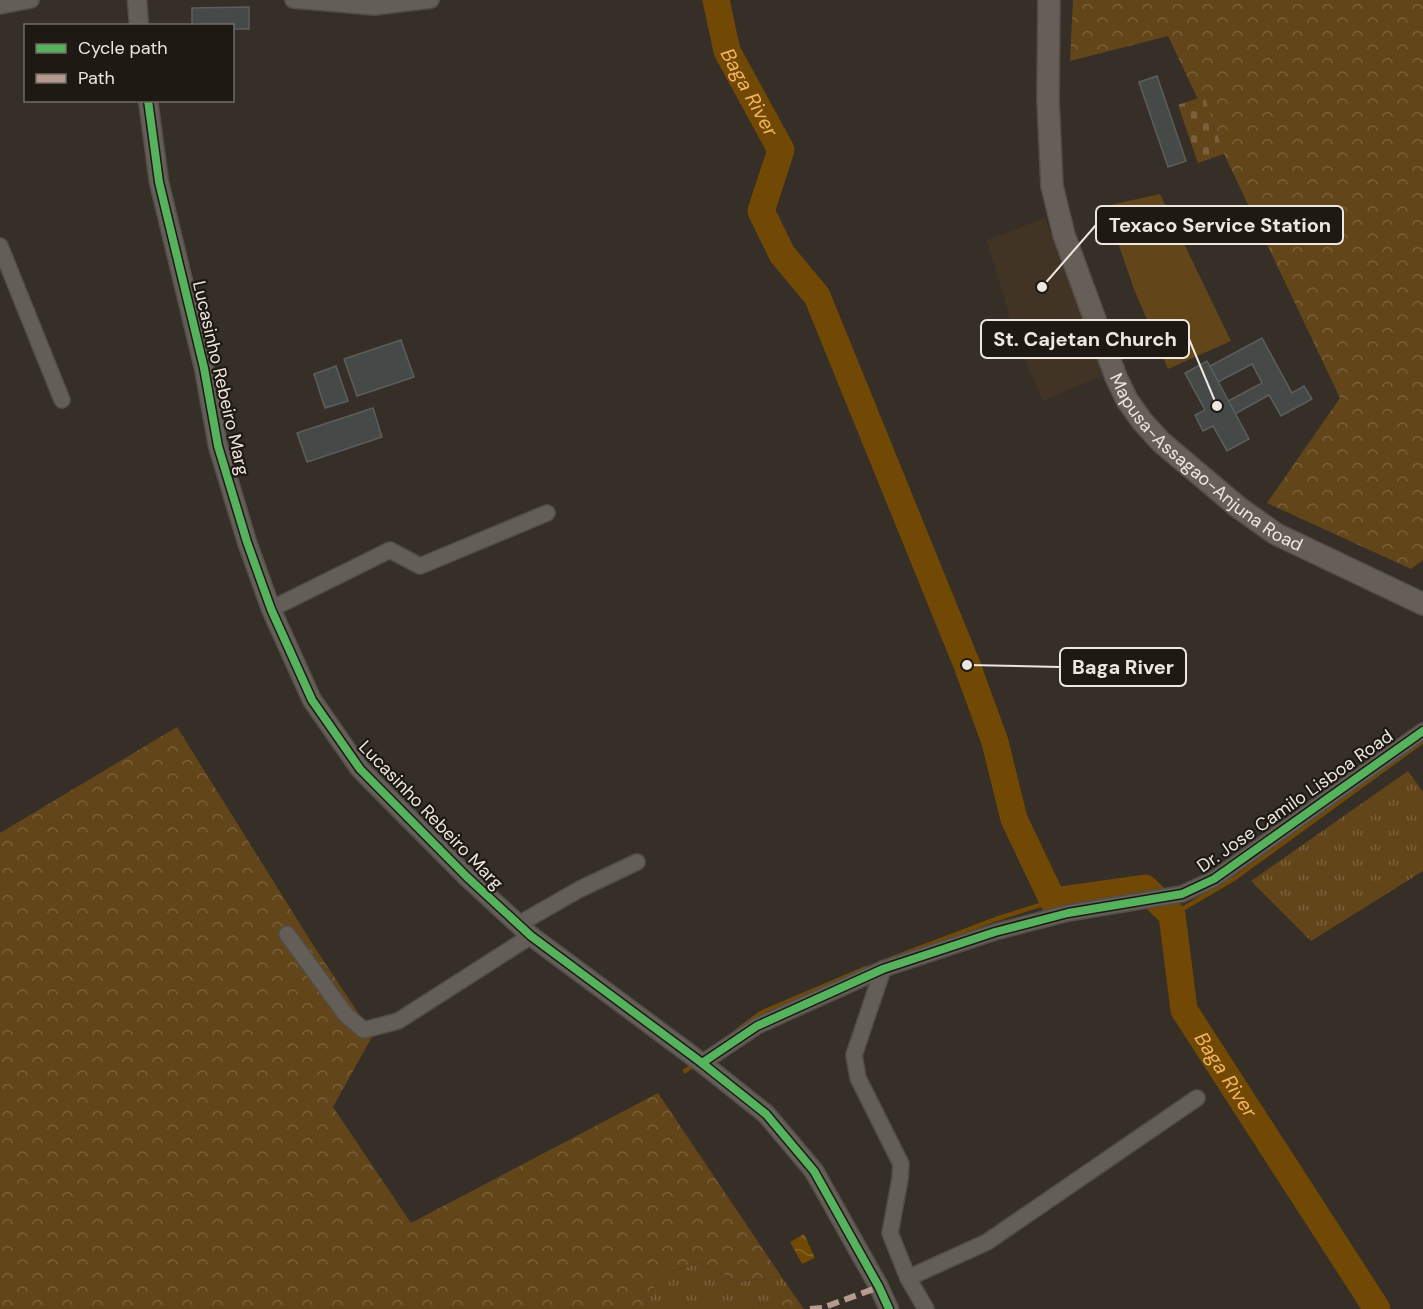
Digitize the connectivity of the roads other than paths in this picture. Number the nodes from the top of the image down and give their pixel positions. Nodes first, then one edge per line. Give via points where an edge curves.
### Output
1 (31, 0) edge
2 (136, 0) edge
3 (293, 0) edge
4 (431, 0) edge
5 (1049, 0) edge
6 (0, 6) edge
7 (139, 24) edge
8 (148, 102) edge
9 (0, 246) edge
10 (62, 400) dead end
11 (547, 513) dead end
12 (1423, 604) edge
13 (271, 609) junction
14 (1423, 731) edge
15 (637, 862) dead end
16 (525, 930) junction
17 (287, 934) dead end
18 (883, 969) junction
19 (702, 1063) junction
20 (1197, 1098) dead end
21 (908, 1278) junction
22 (889, 1309) edge
23 (926, 1309) edge

1 - 6 street
2 - 7 street
3 - 4 street via 374,7
5 - 12 main road, Mapusa-Assagao-Anjuna Road via 1048,100 1054,194 1064,235 1127,400 1161,442 1276,534
8 - 13 street, Lucasinho Rebeiro Marg via 159,182 204,368 218,446
9 - 10 street
11 - 13 street via 420,566 390,550
13 - 16 street, Lucasinho Rebeiro Marg via 312,700 360,768
14 - 18 street, Dr. Jose Camilo Lisboa Road via 1214,879 1182,894 1068,913
15 - 16 street via 580,889
16 - 17 street via 398,1021 364,1030 346,1015
16 - 19 street, Lucasinho Rebeiro Marg
18 - 19 street, Dr. Jose Camilo Lisboa Road via 757,1026
18 - 21 street via 854,1055 858,1078 901,1164 890,1233
19 - 22 street, Lucasinho Rebeiro Marg via 766,1114 814,1171
20 - 21 street via 987,1242
21 - 23 street

